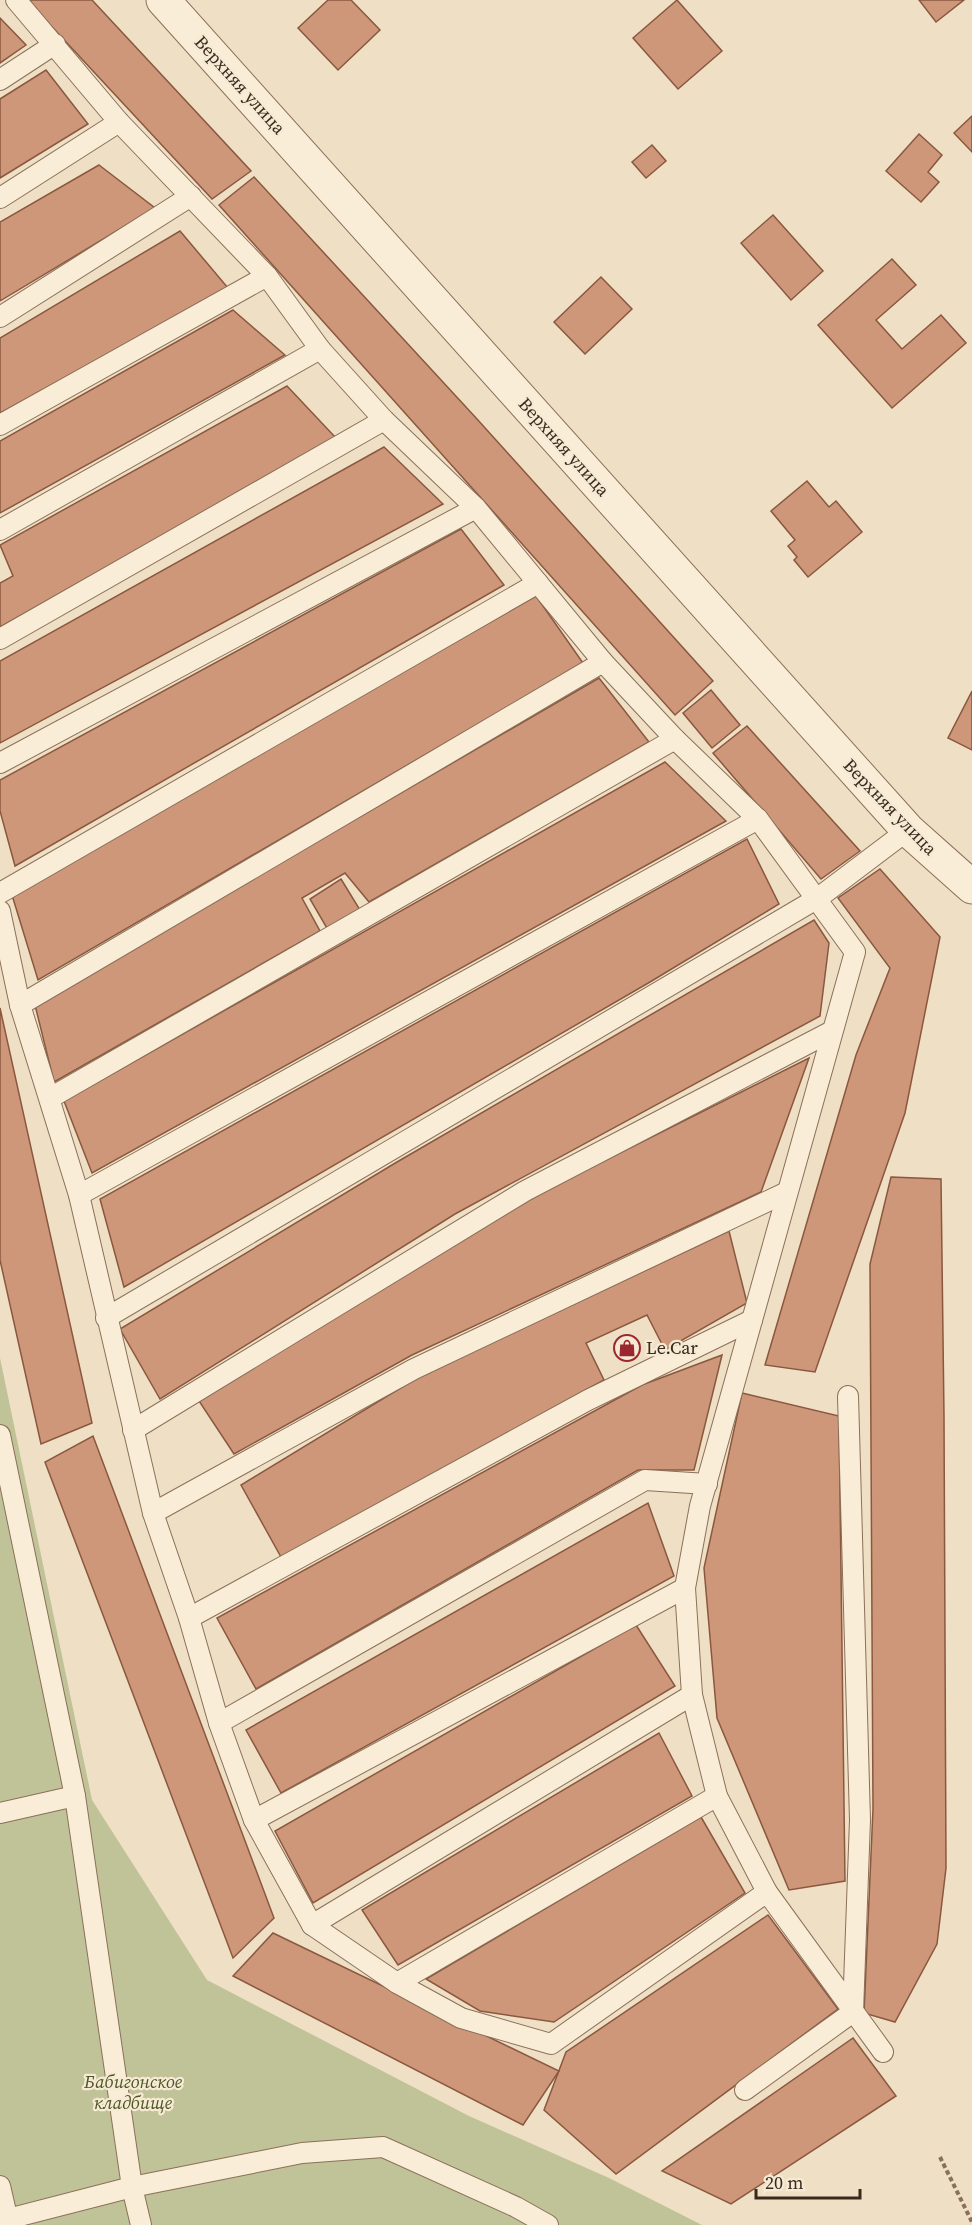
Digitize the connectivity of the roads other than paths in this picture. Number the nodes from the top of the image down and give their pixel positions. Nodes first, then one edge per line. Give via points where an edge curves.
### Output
1 (16, 0) edge
2 (163, 0) edge
3 (55, 44) junction
4 (0, 80) edge
5 (120, 122) junction
6 (191, 196) junction
7 (0, 198) edge
8 (267, 276) junction
9 (0, 316) edge
10 (320, 349) junction
11 (384, 420) junction
12 (0, 425) edge
13 (476, 508) junction
14 (0, 530) edge
15 (538, 583) junction
16 (0, 639) edge
17 (603, 662) junction
18 (675, 739) junction
19 (0, 763) edge
20 (758, 819) junction
21 (908, 831) junction
22 (972, 887) edge
23 (0, 893) edge
24 (818, 898) junction
25 (0, 912) edge
26 (20, 1005) junction
27 (832, 1031) junction
28 (50, 1098) junction
29 (788, 1192) junction
30 (79, 1195) junction
31 (106, 1318) junction
32 (752, 1320) junction
33 (849, 1396) dead end
34 (133, 1430) junction
35 (0, 1435) edge
36 (706, 1484) junction
37 (153, 1513) junction
38 (685, 1588) junction
39 (189, 1618) junction
40 (692, 1695) junction
41 (219, 1724) junction
42 (75, 1796) junction
43 (717, 1796) junction
44 (0, 1813) edge
45 (254, 1820) junction
46 (767, 1892) junction
47 (312, 1925) junction
48 (398, 1983) junction
49 (854, 2012) junction
50 (883, 2052) dead end
51 (745, 2090) dead end
52 (0, 2186) edge
53 (132, 2187) junction
54 (517, 2216) edge
55 (5, 2222) edge
56 (141, 2225) edge
57 (548, 2225) edge

1 - 3 lane
2 - 21 street, Верхняя улица
3 - 4 lane
3 - 5 lane
5 - 6 lane
5 - 7 lane
6 - 8 lane
6 - 9 lane
8 - 10 lane
8 - 12 lane
10 - 11 lane
10 - 14 lane
11 - 13 lane
11 - 16 lane
13 - 15 lane
13 - 19 lane
15 - 17 lane
15 - 23 lane
17 - 18 lane
17 - 26 lane
18 - 20 lane
18 - 28 lane
20 - 24 lane
20 - 30 lane
21 - 22 street, Верхняя улица
21 - 24 lane
24 - 27 lane via 855,952
24 - 31 lane
25 - 26 lane
26 - 28 lane
27 - 29 lane
27 - 34 lane via 525,1191
28 - 30 lane
29 - 32 lane
29 - 37 lane via 414,1369
30 - 31 lane
31 - 34 lane
32 - 36 lane
32 - 39 lane via 588,1400
33 - 49 lane via 860,1820
34 - 37 lane
35 - 42 lane
36 - 38 lane
36 - 41 lane via 645,1480
37 - 39 lane
38 - 40 lane
38 - 45 lane
39 - 41 lane
40 - 43 lane
40 - 47 lane
41 - 45 lane
42 - 44 lane
42 - 53 lane
43 - 46 lane
43 - 48 lane
45 - 47 lane
46 - 48 lane via 551,2044 461,2018
46 - 49 lane
47 - 48 lane
49 - 50 lane
49 - 51 lane
52 - 55 lane
53 - 54 lane via 302,2153 383,2147
53 - 55 lane
53 - 56 lane
54 - 57 lane

